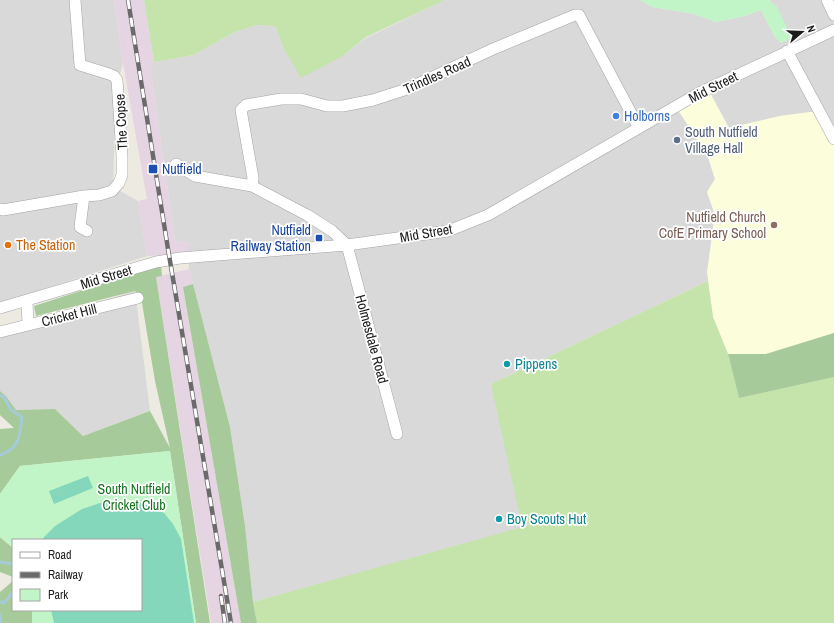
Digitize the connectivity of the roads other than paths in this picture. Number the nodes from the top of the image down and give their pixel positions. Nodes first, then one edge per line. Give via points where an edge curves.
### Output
1 (75, 0) edge
2 (827, 0) edge
3 (834, 15) edge
4 (834, 30) edge
5 (787, 51) junction
6 (639, 128) junction
7 (834, 139) edge
8 (176, 164) dead end
9 (252, 186) junction
10 (84, 196) junction
11 (0, 209) edge
12 (87, 231) dead end
13 (346, 245) junction
14 (138, 298) dead end
15 (27, 301) junction
16 (0, 308) edge
17 (28, 325) junction
18 (0, 332) edge
19 (397, 434) dead end

1 - 10 street, The Copse via 80,65 114,76 117,80 122,156 122,175 112,191
2 - 3 street
4 - 5 street, Mid Street
5 - 6 street, Mid Street via 701,92
5 - 7 street
6 - 9 street, Trindles Road via 579,16 575,14 407,89 373,100 343,106 327,106 301,99 281,99 246,105 241,110 253,178
6 - 13 street, Mid Street via 488,215 448,231
8 - 9 street via 195,176
9 - 13 street via 313,219 332,231
10 - 11 street
10 - 12 street via 80,227
13 - 15 street, Mid Street via 156,262
13 - 19 street, Holmesdale Road
14 - 17 street, Cricket Hill
15 - 16 street, Mid Street
15 - 17 street
17 - 18 street, Cricket Hill

